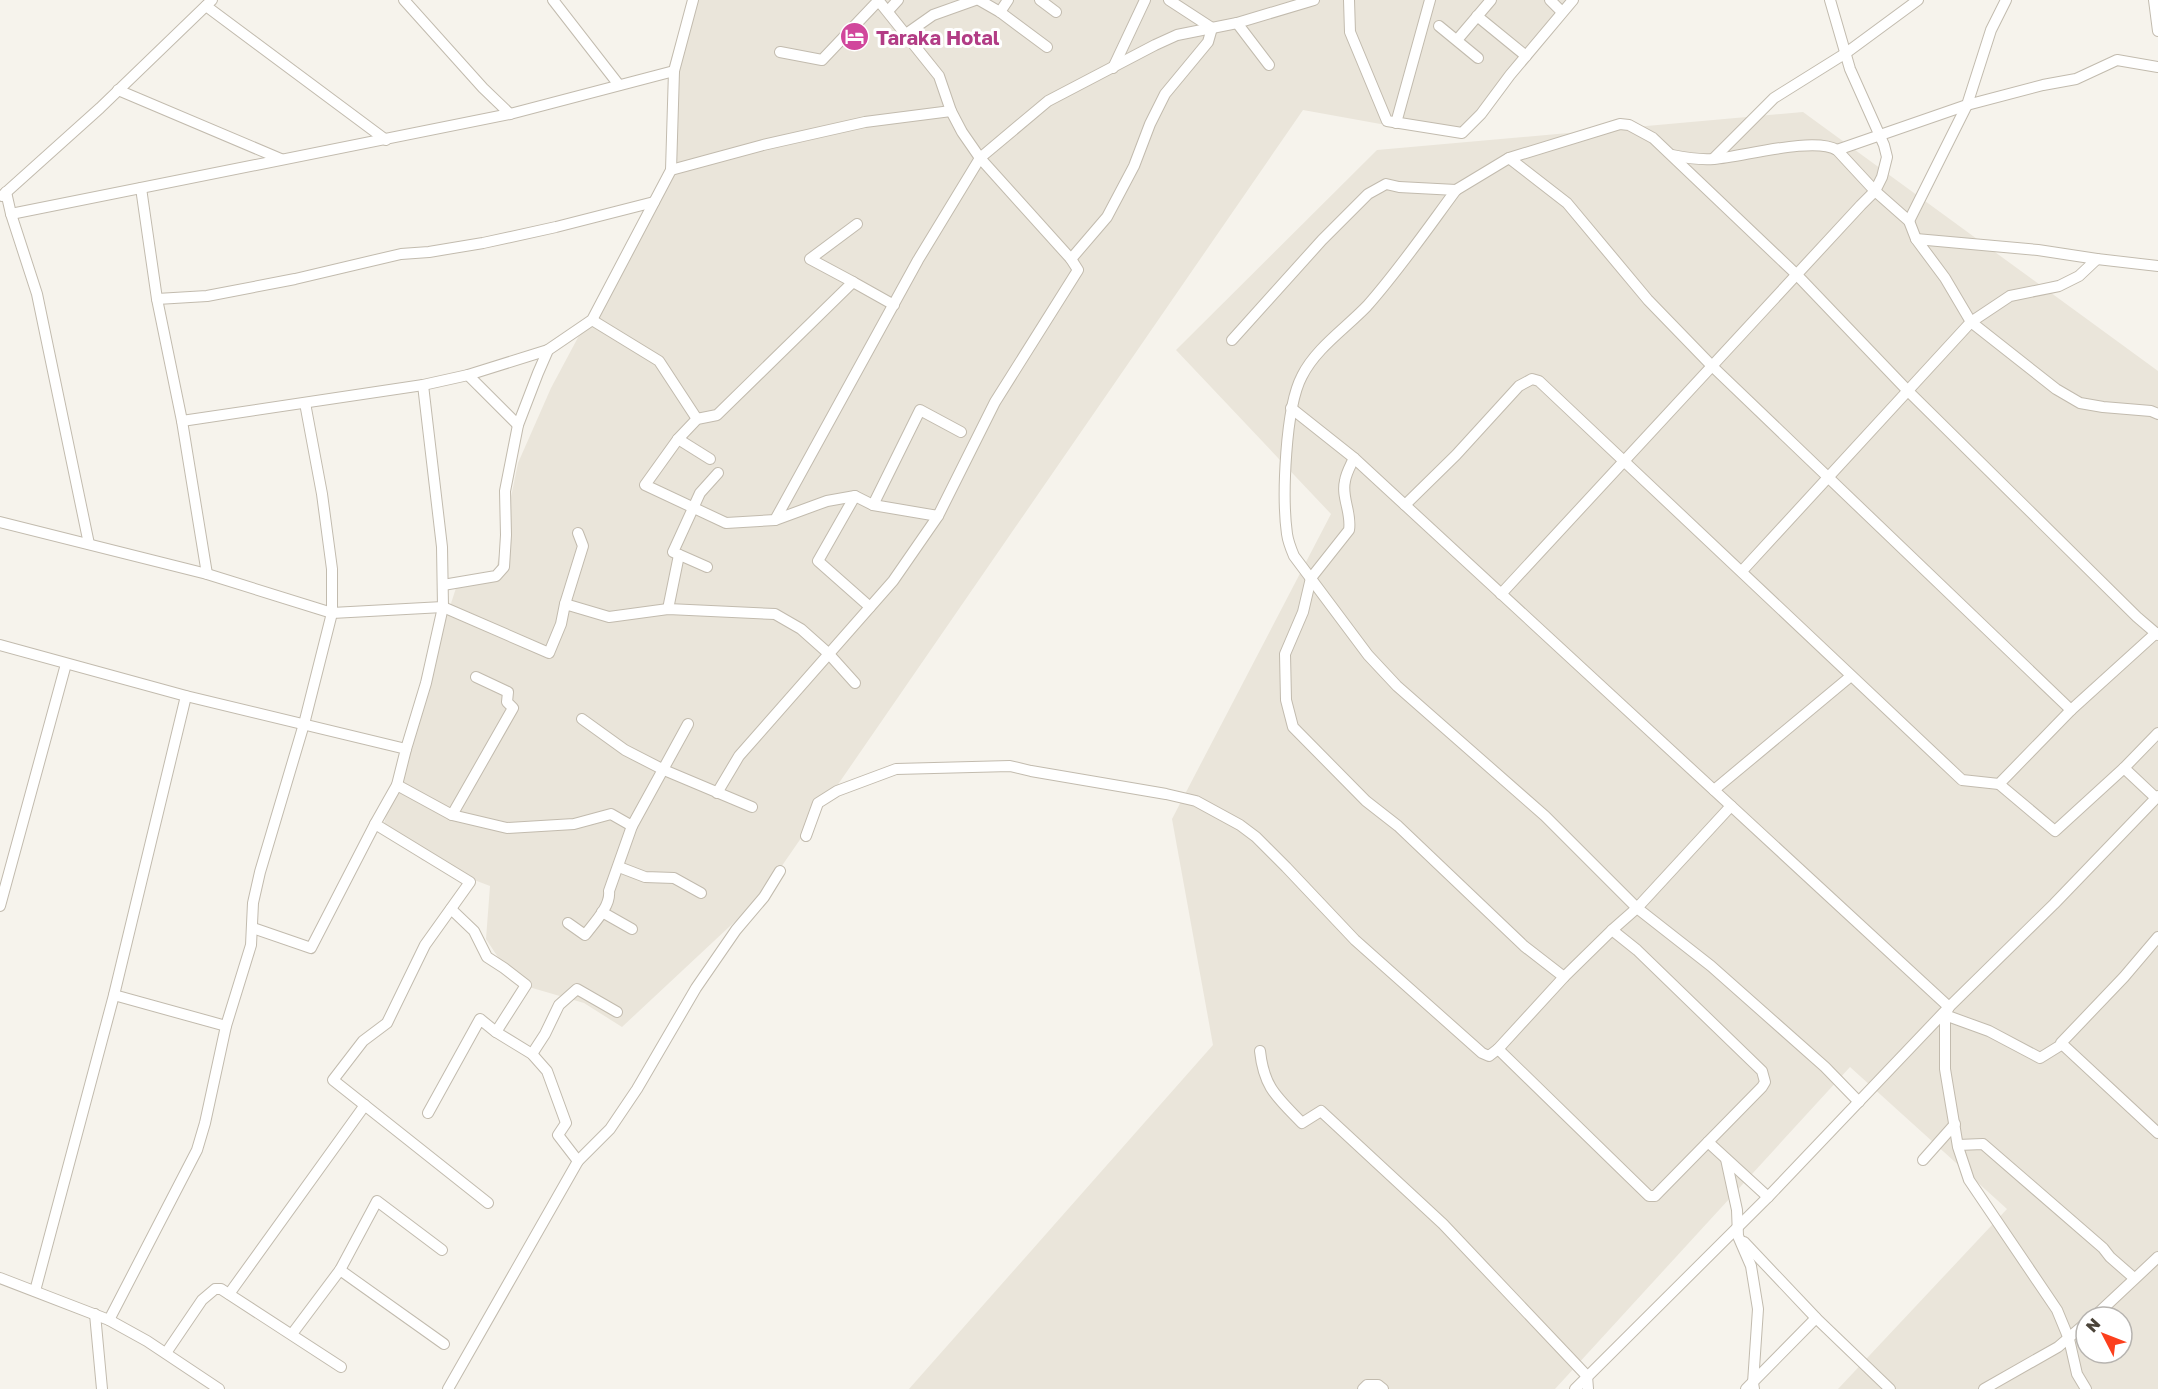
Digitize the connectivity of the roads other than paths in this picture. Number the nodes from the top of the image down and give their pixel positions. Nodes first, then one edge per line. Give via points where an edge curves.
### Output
1 (404, 0) edge
2 (553, 0) edge
3 (693, 0) edge
4 (878, 0) edge
5 (897, 0) edge
6 (977, 0) edge
7 (1008, 0) edge
8 (1040, 0) edge
9 (1145, 0) edge
10 (1169, 0) edge
11 (1314, 0) edge
12 (1349, 0) edge
13 (1430, 0) edge
14 (1491, 0) edge
15 (1550, 0) edge
16 (1572, 0) edge
17 (1830, 0) edge
18 (1918, 0) edge
19 (2006, 0) edge
20 (2154, 0) edge
21 (209, 3) edge
22 (888, 11) junction
23 (1000, 12) junction
24 (1056, 12) dead end
25 (1563, 12) junction
26 (1477, 16) junction
27 (1237, 23) junction
28 (1439, 26) dead end
29 (1212, 28) junction
30 (2158, 31) edge
31 (906, 34) junction
32 (1457, 40) junction
33 (1047, 46) dead end
34 (780, 52) dead end
35 (1846, 53) junction
36 (1526, 56) junction
37 (1478, 58) dead end
38 (1269, 65) dead end
39 (2158, 67) edge
40 (1113, 68) junction
41 (674, 71) junction
42 (619, 85) junction
43 (118, 90) junction
44 (1967, 105) junction
45 (951, 111) junction
46 (510, 114) junction
47 (1396, 123) junction
48 (1880, 135) junction
49 (386, 140) junction
50 (1837, 150) junction
51 (1672, 155) junction
52 (980, 158) junction
53 (1509, 158) junction
54 (280, 159) junction
55 (1713, 159) junction
56 (671, 170) junction
57 (141, 188) junction
58 (1456, 190) junction
59 (1875, 192) junction
60 (3, 195) edge
61 (654, 202) junction
62 (11, 214) junction
63 (1910, 221) junction
64 (857, 224) dead end
65 (1916, 239) junction
66 (1071, 259) junction
67 (2097, 260) junction
68 (2158, 266) edge
69 (1796, 274) junction
70 (853, 282) junction
71 (157, 299) junction
72 (894, 305) junction
73 (592, 320) junction
74 (1971, 322) junction
75 (1232, 340) dead end
76 (548, 350) junction
77 (1712, 366) junction
78 (468, 375) junction
79 (423, 385) junction
80 (1908, 391) junction
81 (305, 403) junction
82 (1291, 408) junction
83 (2158, 414) edge
84 (697, 419) junction
85 (182, 421) junction
86 (518, 425) junction
87 (962, 432) dead end
88 (678, 439) junction
89 (1354, 458) junction
90 (710, 459) dead end
91 (1624, 461) junction
92 (718, 473) dead end
93 (1828, 477) junction
94 (855, 496) junction
95 (1405, 505) junction
96 (873, 506) junction
97 (693, 507) junction
98 (938, 516) junction
99 (776, 520) junction
100 (0, 522) edge
101 (578, 533) dead end
102 (89, 544) junction
103 (679, 555) junction
104 (707, 567) dead end
105 (1742, 571) junction
106 (207, 574) junction
107 (1311, 578) junction
108 (443, 585) junction
109 (1501, 594) junction
110 (565, 604) junction
111 (443, 607) junction
112 (870, 607) junction
113 (668, 609) junction
114 (333, 613) junction
115 (2157, 634) edge
116 (0, 645) edge
117 (2158, 648) edge
118 (828, 653) junction
119 (66, 664) junction
120 (1851, 676) junction
121 (476, 677) dead end
122 (855, 683) dead end
123 (186, 696) junction
124 (2071, 710) junction
125 (582, 719) dead end
126 (304, 724) junction
127 (688, 724) dead end
128 (2158, 733) edge
129 (406, 749) junction
130 (2124, 768) junction
131 (664, 770) junction
132 (397, 784) junction
133 (1999, 784) junction
134 (1714, 790) junction
135 (717, 793) junction
136 (2157, 797) edge
137 (1731, 806) junction
138 (752, 807) dead end
139 (452, 815) junction
140 (375, 824) junction
141 (632, 826) junction
142 (806, 836) dead end
143 (619, 867) junction
144 (780, 871) dead end
145 (701, 893) dead end
146 (0, 906) edge
147 (1637, 908) junction
148 (451, 909) junction
149 (602, 912) junction
150 (568, 923) dead end
151 (253, 928) junction
152 (632, 929) dead end
153 (1612, 930) junction
154 (2158, 937) edge
155 (1564, 977) junction
156 (114, 995) junction
157 (1947, 1011) junction
158 (617, 1012) dead end
159 (226, 1026) junction
160 (496, 1032) junction
161 (2061, 1044) junction
162 (1498, 1049) junction
163 (1260, 1051) dead end
164 (532, 1054) junction
165 (1859, 1102) junction
166 (364, 1105) junction
167 (428, 1113) dead end
168 (1954, 1125) junction
169 (2158, 1133) edge
170 (1708, 1142) junction
171 (1958, 1145) junction
172 (1726, 1159) junction
173 (1923, 1160) dead end
174 (578, 1161) junction
175 (1768, 1197) junction
176 (489, 1203) dead end
177 (1736, 1231) junction
178 (442, 1250) dead end
179 (2158, 1257) edge
180 (340, 1270) junction
181 (0, 1278) edge
182 (2134, 1278) junction
183 (35, 1291) junction
184 (229, 1294) junction
185 (2106, 1305) edge
186 (95, 1314) junction
187 (1816, 1318) junction
188 (109, 1320) junction
189 (292, 1334) junction
190 (2074, 1334) edge
191 (2069, 1339) junction
192 (444, 1344) dead end
193 (166, 1353) junction
194 (341, 1367) dead end
195 (1587, 1376) junction
196 (1751, 1387) edge
197 (102, 1389) edge
198 (219, 1389) edge
199 (448, 1389) edge
200 (1363, 1389) edge
201 (1383, 1389) edge
202 (1575, 1389) edge
203 (1588, 1389) edge
204 (1890, 1389) edge
205 (1984, 1389) edge
206 (2086, 1389) edge

1 - 46 street
2 - 42 street
3 - 41 street
4 - 22 street
4 - 34 street via 822,60
5 - 22 street
6 - 23 street
6 - 31 street via 933,15
7 - 23 street
8 - 24 street
9 - 40 street
10 - 29 street
11 - 27 street
12 - 47 street via 1350,32 1355,47 1387,121
13 - 47 street
14 - 26 street
15 - 25 street
16 - 25 street
17 - 35 street
18 - 35 street
19 - 44 street via 1991,30
20 - 30 street
21 - 43 street
21 - 49 street
22 - 31 street
23 - 33 street
25 - 36 street
26 - 32 street
26 - 36 street
27 - 29 street
27 - 38 street
28 - 32 street
29 - 40 street via 1177,35
29 - 66 street via 1208,42 1165,94 1107,217
31 - 45 street via 939,76
32 - 37 street
35 - 48 street
35 - 55 street via 1774,98
36 - 47 street via 1462,133
39 - 44 street via 2117,60 2076,79
40 - 52 street via 1048,101
41 - 42 street
41 - 56 street
42 - 46 street
43 - 54 street
43 - 60 street
44 - 48 street
44 - 63 street
45 - 52 street
45 - 56 street via 865,122
46 - 49 street
48 - 50 street
48 - 59 street via 1887,157
49 - 54 street
50 - 55 street via 1808,145
50 - 59 street
51 - 53 street via 1642,130 1620,124
51 - 55 street
51 - 69 street
52 - 66 street
52 - 72 street
53 - 58 street
53 - 77 street via 1567,203 1648,300
54 - 57 street
56 - 61 street
57 - 62 street
57 - 71 street
58 - 75 street via 1386,184 1368,194
58 - 82 street via 1367,305 1303,373
59 - 63 street
59 - 69 street
60 - 62 street
61 - 71 street via 483,243 401,254 207,296
61 - 73 street
62 - 102 street via 37,294
63 - 65 street
64 - 70 street via 810,259
65 - 67 street via 2038,250
65 - 74 street
66 - 98 street via 1078,270 994,402
67 - 68 street
67 - 74 street via 2079,276 2059,286 2010,296
69 - 77 street
69 - 80 street
70 - 72 street
70 - 84 street via 717,415
71 - 85 street
72 - 99 street
73 - 76 street
73 - 84 street via 659,361
74 - 80 street
74 - 83 street via 2056,389 2080,403
76 - 78 street
76 - 86 street
77 - 91 street
77 - 93 street
78 - 79 street
78 - 86 street
79 - 81 street
79 - 108 street
80 - 93 street
80 - 115 street
81 - 85 street
81 - 114 street via 332,569
82 - 89 street
82 - 107 street via 1287,537 1294,556
84 - 88 street
85 - 106 street
86 - 108 street via 504,499 504,567 496,576
87 - 96 street via 920,410
88 - 90 street
88 - 97 street via 645,484
89 - 95 street
89 - 107 street via 1344,481 1348,530
91 - 95 street via 1539,381 1532,379 1519,386
91 - 105 street
91 - 109 street
92 - 97 street
93 - 105 street
93 - 124 street
94 - 96 street
94 - 99 street via 827,501
94 - 112 street via 818,561
95 - 109 street
96 - 98 street
97 - 99 street via 726,523
97 - 103 street via 673,552
98 - 112 street
100 - 102 street
101 - 110 street via 583,546
102 - 106 street
103 - 104 street
103 - 113 street
105 - 120 street
106 - 114 street
107 - 147 street via 1368,655 1397,686 1538,809
107 - 155 street via 1303,612 1285,654 1286,700 1293,728 1366,801 1398,826 1524,946
108 - 111 street
109 - 134 street
110 - 111 street via 549,653
110 - 113 street via 609,617
111 - 114 street
111 - 129 street
112 - 118 street
113 - 118 street via 775,614 801,629
114 - 126 street
115 - 117 street
115 - 124 street
116 - 119 street
118 - 122 street
118 - 135 street via 739,756
119 - 123 street
119 - 146 street
120 - 133 street via 1962,780
120 - 134 street
121 - 139 street via 508,692 507,702 513,708
123 - 126 street
123 - 156 street
124 - 133 street
125 - 131 street via 624,750
126 - 129 street
126 - 151 street via 260,872 253,903
127 - 131 street
128 - 130 street
129 - 132 street
130 - 133 street via 2055,831
130 - 136 street
131 - 135 street
131 - 141 street
132 - 139 street
132 - 140 street
134 - 137 street
135 - 138 street
136 - 157 street
137 - 147 street
137 - 157 street
139 - 141 street via 507,828 574,824 611,814
140 - 148 street via 470,882
140 - 151 street via 311,948
141 - 143 street
142 - 162 street via 818,803 837,791 896,769 1010,766 1196,801 1256,837 1355,940 1482,1053 1489,1056
143 - 145 street via 645,877 674,878
143 - 149 street
144 - 174 street via 696,988 610,1129
147 - 153 street
147 - 165 street via 1711,966
148 - 160 street via 474,931 487,957 525,986
148 - 166 street via 425,945 387,1023 363,1041 333,1080
149 - 150 street via 585,935
149 - 152 street
151 - 159 street
153 - 155 street
153 - 170 street via 1762,1071 1762,1087
154 - 161 street
155 - 162 street
156 - 159 street
156 - 183 street
157 - 161 street via 2040,1058
157 - 165 street
157 - 168 street via 1945,1069
158 - 164 street via 578,989 559,1005
159 - 188 street via 196,1150
160 - 164 street
160 - 167 street via 480,1019
161 - 169 street
162 - 170 street via 1649,1196 1655,1197
163 - 195 street via 1263,1072 1273,1093 1302,1123 1321,1111 1364,1149 1443,1224
164 - 174 street via 546,1071 566,1123 559,1138
165 - 175 street
166 - 176 street
166 - 184 street
168 - 171 street
168 - 173 street
170 - 172 street
171 - 182 street via 1983,1144
171 - 191 street via 1969,1180 2045,1292
172 - 175 street
172 - 177 street via 1737,1210
174 - 199 street
175 - 177 street
177 - 187 street
177 - 195 street
177 - 196 street via 1751,1266 1758,1309
178 - 180 street via 377,1201
179 - 182 street
180 - 189 street
180 - 192 street
181 - 183 street
182 - 185 street
183 - 186 street
184 - 189 street
184 - 193 street via 215,1288 210,1292
186 - 188 street
186 - 197 street
187 - 196 street
187 - 204 street
188 - 193 street
189 - 194 street
190 - 191 street
191 - 205 street
191 - 206 street via 2077,1374
193 - 198 street
195 - 202 street
195 - 203 street
200 - 201 street via 1367,1385

